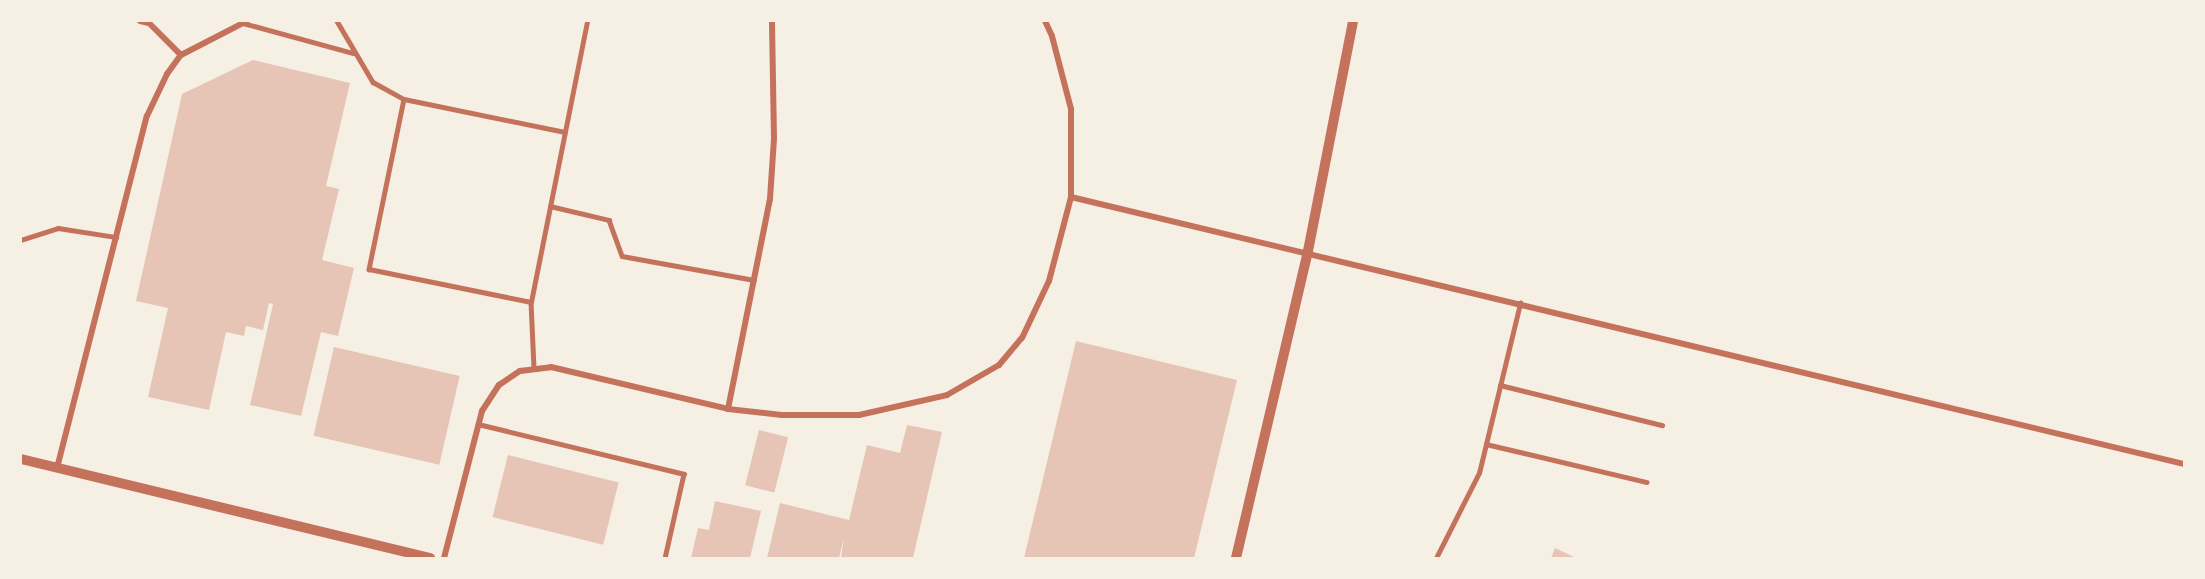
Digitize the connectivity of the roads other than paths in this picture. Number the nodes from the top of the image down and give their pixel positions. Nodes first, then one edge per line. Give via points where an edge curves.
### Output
1 (140, 21) edge
2 (337, 21) edge
3 (587, 21) edge
4 (772, 21) edge
5 (1045, 21) edge
6 (1353, 21) edge
7 (245, 22) edge
8 (353, 53) junction
9 (181, 55) junction
10 (404, 99) junction
11 (565, 132) junction
12 (1071, 197) junction
13 (550, 206) junction
14 (116, 237) junction
15 (21, 240) edge
16 (1308, 251) junction
17 (754, 280) junction
18 (531, 302) junction
19 (1520, 303) junction
20 (534, 369) junction
21 (1500, 385) junction
22 (728, 409) junction
23 (478, 424) junction
24 (1662, 425) dead end
25 (1486, 444) junction
26 (21, 459) edge
27 (2184, 464) edge
28 (57, 468) junction
29 (1647, 482) dead end
30 (430, 558) edge
31 (444, 558) edge
32 (665, 558) edge
33 (1236, 558) edge
34 (1436, 558) edge

1 - 9 street via 149,23
2 - 8 lane
3 - 11 lane
4 - 17 street via 771,189
5 - 12 street via 1071,110
6 - 16 street
7 - 8 lane
7 - 9 street
8 - 10 lane via 373,81
9 - 14 street via 147,116
10 - 11 lane
10 - 18 lane via 369,269
11 - 13 lane
12 - 16 street
12 - 22 street via 1049,281 1022,338 999,365 947,395 858,415 782,415
13 - 17 lane via 609,219 622,256
13 - 18 lane
14 - 15 lane via 58,228
14 - 28 street
16 - 19 street
16 - 33 street
17 - 22 street
18 - 20 lane
19 - 21 lane
19 - 27 street
20 - 22 street via 551,367
20 - 23 street via 520,371 499,385
21 - 24 lane
21 - 25 lane
23 - 31 street
23 - 32 lane via 684,474
25 - 29 lane
25 - 34 lane via 1479,473
26 - 28 street
28 - 30 street

